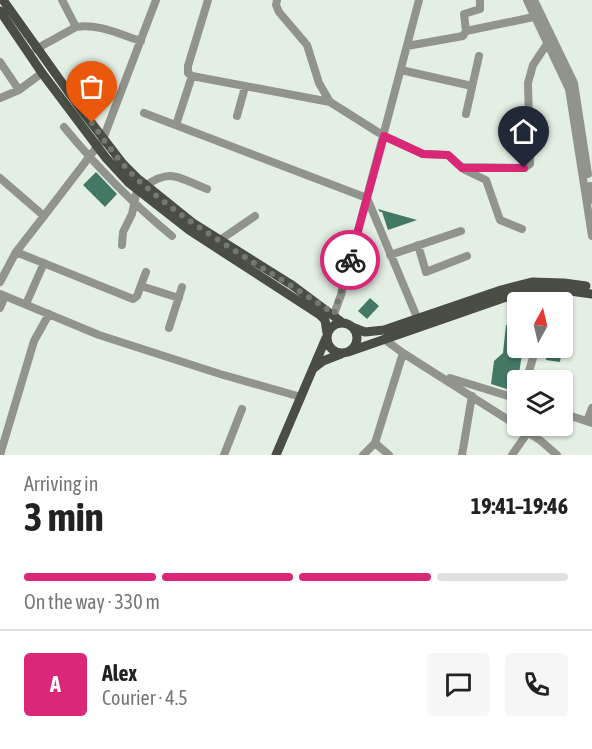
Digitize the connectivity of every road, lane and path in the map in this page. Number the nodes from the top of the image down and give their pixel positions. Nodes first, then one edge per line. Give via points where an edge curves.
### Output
1 (3, 0) edge
2 (62, 0) edge
3 (156, 0) edge
4 (208, 0) edge
5 (420, 0) edge
6 (480, 0) edge
7 (526, 0) edge
8 (534, 0) edge
9 (275, 2) edge
10 (0, 10) edge
11 (534, 17) junction
12 (3, 23) edge
13 (76, 27) junction
14 (466, 31) junction
15 (141, 41) junction
16 (547, 44) junction
17 (407, 46) junction
18 (36, 49) junction
19 (479, 56) dead end
20 (0, 62) edge
21 (401, 70) junction
22 (42, 73) junction
23 (192, 76) junction
24 (472, 86) junction
25 (245, 87) junction
26 (19, 90) junction
27 (0, 98) edge
28 (330, 102) junction
29 (144, 113) dead end
30 (466, 114) dead end
31 (237, 116) dead end
32 (176, 125) junction
33 (64, 127) dead end
34 (384, 136) junction
35 (100, 142) junction
36 (90, 159) junction
37 (462, 168) junction
38 (0, 178) edge
39 (141, 188) junction
40 (207, 189) dead end
41 (367, 198) junction
42 (592, 200) edge
43 (134, 204) junction
44 (44, 216) junction
45 (255, 216) dead end
46 (522, 229) dead end
47 (460, 231) dead end
48 (172, 236) dead end
49 (592, 236) edge
50 (220, 240) junction
51 (122, 245) dead end
52 (418, 245) junction
53 (16, 252) junction
54 (390, 255) junction
55 (467, 256) dead end
56 (44, 263) junction
57 (146, 272) dead end
58 (0, 282) edge
59 (141, 286) junction
60 (182, 287) dead end
61 (592, 287) edge
62 (592, 294) edge
63 (3, 295) edge
64 (179, 298) junction
65 (26, 304) junction
66 (0, 308) edge
67 (49, 314) junction
68 (334, 314) junction
69 (420, 323) junction
70 (348, 325) junction
71 (169, 328) dead end
72 (327, 336) junction
73 (384, 339) junction
74 (346, 353) junction
75 (403, 353) junction
76 (314, 368) junction
77 (440, 375) junction
78 (472, 396) junction
79 (507, 396) edge
80 (301, 397) junction
81 (592, 408) edge
82 (242, 409) dead end
83 (573, 417) edge
84 (507, 419) edge
85 (590, 422) edge
86 (525, 436) edge
87 (533, 436) edge
88 (375, 443) junction
89 (0, 455) edge
90 (224, 455) edge
91 (276, 455) edge
92 (363, 455) edge
93 (389, 455) edge
94 (462, 455) edge
95 (512, 455) edge
96 (557, 455) edge

1 - 18 main road
2 - 13 street
3 - 15 street
4 - 23 street via 188,66
5 - 17 street
6 - 14 street via 480,9 464,14
7 - 11 street
8 - 42 street via 574,83
9 - 28 street via 307,45 319,83
10 - 12 main road
11 - 14 street
11 - 16 street
12 - 22 main road
13 - 15 street via 94,26
13 - 18 street
14 - 17 street via 461,37
15 - 35 street
16 - 37 street via 533,65 528,83 530,164 524,168
16 - 49 street via 569,89
17 - 21 street
18 - 35 main road
19 - 24 street
20 - 26 street
21 - 24 street
21 - 34 street
22 - 26 street
22 - 35 main road
23 - 25 street
23 - 32 street
24 - 30 street
25 - 28 street
25 - 31 street
26 - 27 street
28 - 34 street
29 - 32 street
32 - 41 street
33 - 36 street
34 - 37 street via 423,154 448,155
34 - 41 street
35 - 36 street
35 - 39 main road via 117,171
36 - 43 street
36 - 44 street
37 - 46 street via 486,180 500,220
38 - 44 street
39 - 40 street via 159,177 172,175
39 - 43 street
39 - 50 main road
39 - 72 main road via 189,230 320,315 325,320
41 - 54 street
41 - 68 street
43 - 48 street
43 - 51 street
44 - 53 street
45 - 50 street
47 - 52 street
50 - 68 main road
52 - 54 street
52 - 55 street via 426,272
53 - 56 street
53 - 58 street
54 - 69 street
56 - 59 street via 133,299
56 - 65 street
57 - 59 street
59 - 64 street
60 - 64 street
61 - 69 main road via 532,282 501,290
62 - 69 main road via 555,289 524,291
63 - 65 street
63 - 66 street
64 - 71 street
65 - 67 street
67 - 80 street via 99,335
67 - 89 street via 34,341
68 - 70 main road
69 - 70 main road via 374,332
69 - 73 main road
70 - 72 main road via 333,325
70 - 74 main road via 357,340
72 - 74 main road via 330,348
72 - 76 main road
73 - 74 main road
73 - 75 street
74 - 76 main road
75 - 77 street
75 - 88 street
76 - 80 main road
77 - 78 street
77 - 79 street
78 - 84 street
78 - 94 street
80 - 91 main road
81 - 85 street
82 - 90 street
83 - 85 street
86 - 95 street
87 - 96 street
88 - 92 street
88 - 93 street

